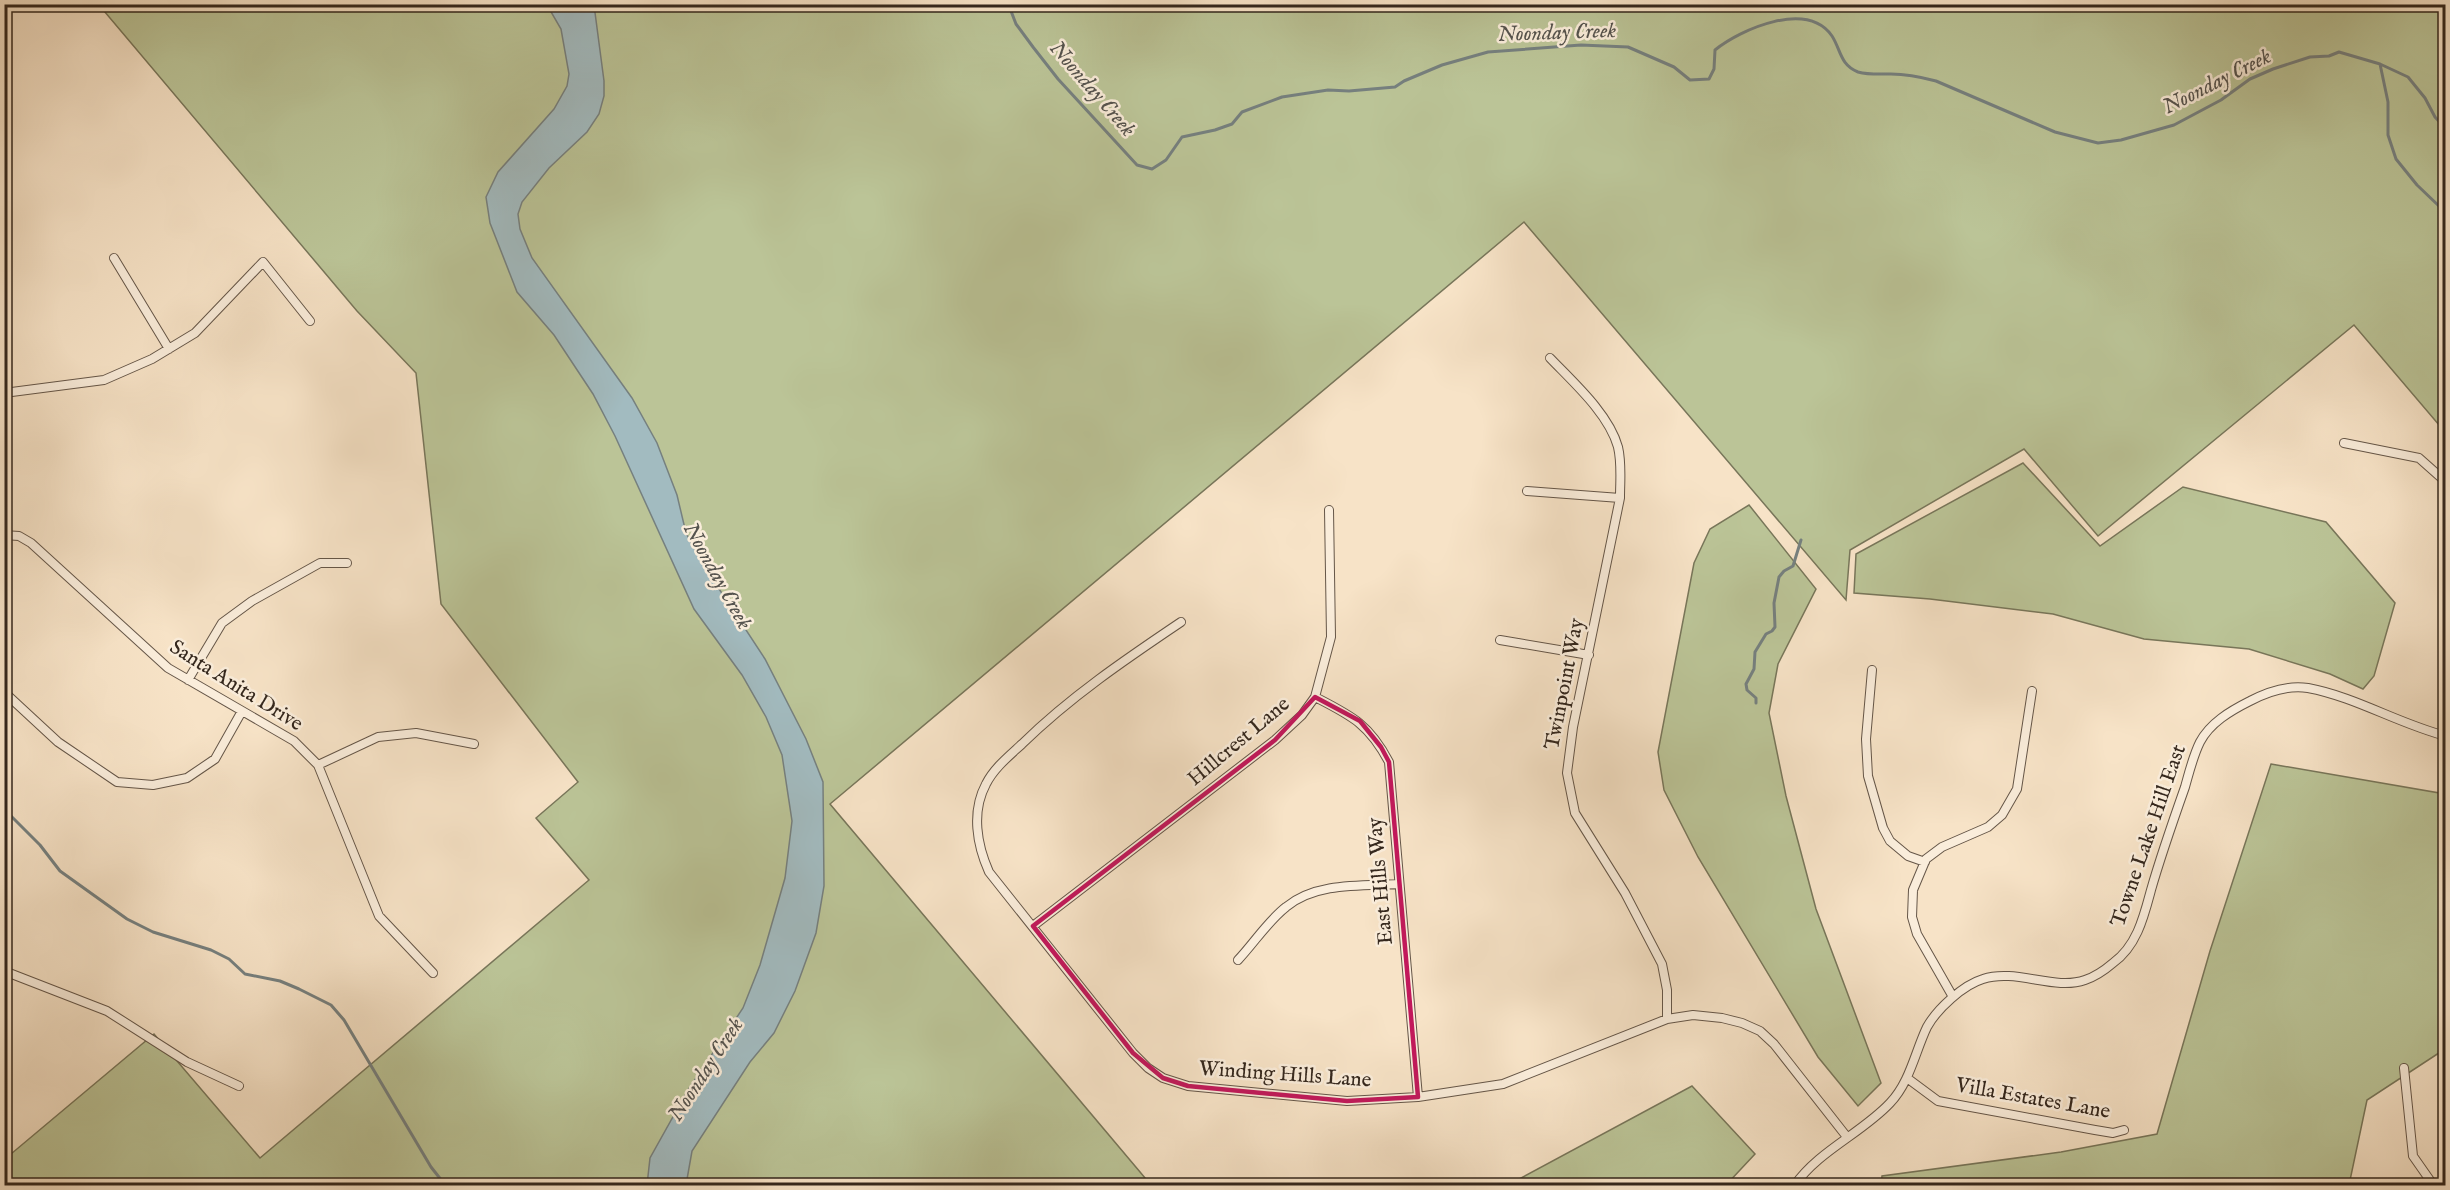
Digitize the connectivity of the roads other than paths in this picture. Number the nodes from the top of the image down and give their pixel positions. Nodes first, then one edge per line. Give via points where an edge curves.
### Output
1 (114, 258) dead end
2 (310, 321) dead end
3 (169, 349) junction
4 (1550, 358) dead end
5 (4, 393) edge
6 (2344, 443) dead end
7 (2445, 482) edge
8 (1527, 491) dead end
9 (1620, 498) junction
10 (1329, 510) dead end
11 (4, 534) edge
12 (347, 563) dead end
13 (1181, 622) dead end
14 (1500, 640) dead end
15 (1589, 655) junction
16 (1872, 670) dead end
17 (188, 680) junction
18 (2032, 691) dead end
19 (4, 692) edge
20 (1315, 697) junction
21 (242, 711) junction
22 (2445, 736) edge
23 (474, 744) dead end
24 (318, 765) junction
25 (1925, 862) junction
26 (1399, 884) junction
27 (1033, 926) junction
28 (1239, 960) dead end
29 (4, 971) edge
30 (433, 973) dead end
31 (1953, 997) junction
32 (1667, 1019) junction
33 (2404, 1068) dead end
34 (1907, 1078) junction
35 (239, 1086) dead end
36 (1418, 1097) junction
37 (2124, 1130) dead end
38 (1847, 1137) junction
39 (1794, 1185) edge
40 (2434, 1185) edge

1 - 3 street
2 - 3 street via 263,262 195,333
3 - 5 street via 104,380
4 - 9 street, Twinpoint Way via 1584,394 1612,433 1622,471
6 - 7 street via 2419,458
8 - 9 street
9 - 15 street, Twinpoint Way
10 - 20 street, Hillcrest Lane via 1331,637
11 - 17 street, Santa Anita Drive via 31,543 168,668
12 - 17 street via 320,563 252,601 222,623
13 - 27 street, Winding Hills Lane via 1119,664 1039,727 985,785 977,825 981,855 989,872
14 - 15 street
15 - 32 street, Twinpoint Way via 1568,761 1570,793 1575,813 1625,892 1662,964
16 - 25 street via 1866,739 1868,776 1890,841 1908,856
17 - 21 street, Santa Anita Drive
18 - 25 street via 2017,789 2002,816 1988,827 1942,847
19 - 21 street via 58,742 117,782 153,785 187,778 215,759
20 - 26 street, East Hills Way via 1360,721 1389,762
20 - 27 street, Hillcrest Lane via 1302,716 1275,740
21 - 24 street, Santa Anita Drive via 294,741
22 - 31 street, Towne Lake Hill East via 2307,688 2262,694 2232,710 2200,742 2141,925 2129,948 2115,963 2086,980 2070,983 2003,975 1983,979
23 - 24 street via 417,733 378,737
24 - 30 street, Santa Anita Drive via 379,916
25 - 31 street via 1913,890 1912,917 1917,934
26 - 28 street via 1323,889 1297,900 1285,908
26 - 36 street, East Hills Way
27 - 36 street, Winding Hills Lane via 1133,1053 1163,1078 1216,1090 1347,1101
29 - 35 street via 107,1011 187,1062
31 - 34 street, Towne Lake Hill East via 1928,1026
32 - 36 street, Winding Hills Lane via 1503,1084
32 - 38 street, Winding Hills Lane via 1693,1015 1722,1018 1760,1031
33 - 40 street via 2413,1156
34 - 37 street, Villa Estates Lane via 1938,1101 2113,1133
34 - 38 street, Towne Lake Hill East via 1891,1102
38 - 39 street, Towne Lake Hill East

